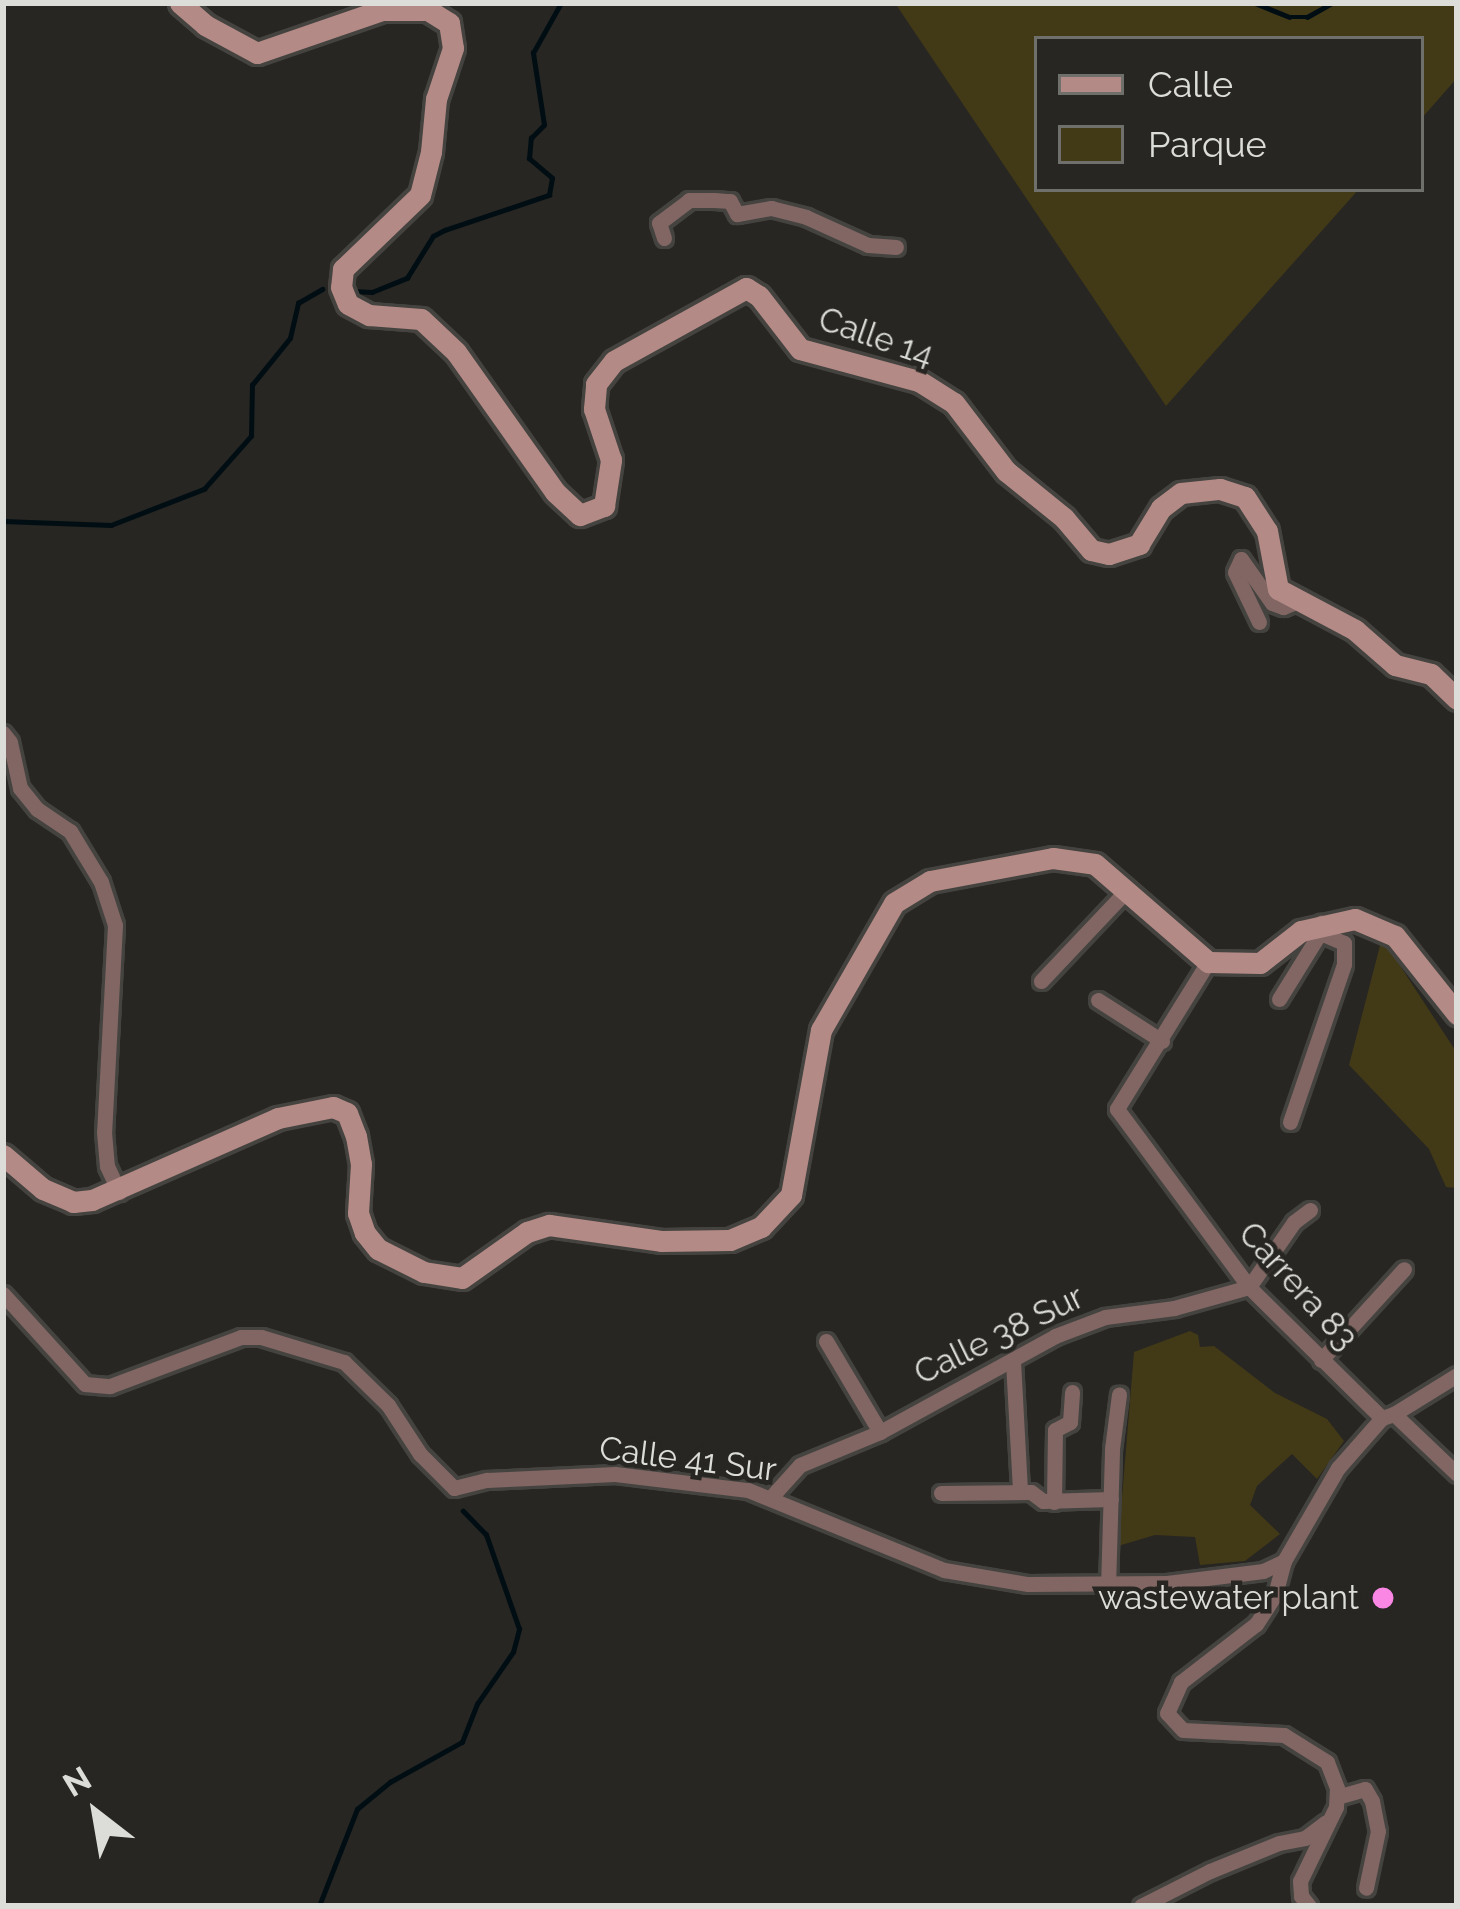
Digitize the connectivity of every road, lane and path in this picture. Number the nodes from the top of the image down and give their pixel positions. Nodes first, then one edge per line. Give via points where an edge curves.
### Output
1 (180, 3) edge
2 (664, 238) dead end
3 (896, 247) dead end
4 (1296, 602) junction
5 (1259, 622) dead end
6 (1457, 699) edge
7 (3, 733) edge
8 (1127, 890) junction
9 (1322, 925) junction
10 (1208, 962) junction
11 (1041, 981) dead end
12 (1280, 999) dead end
13 (1098, 1000) dead end
14 (1457, 1014) edge
15 (1162, 1041) junction
16 (1290, 1122) dead end
17 (3, 1155) edge
18 (119, 1192) junction
19 (1310, 1210) dead end
20 (1404, 1269) dead end
21 (1249, 1287) junction
22 (3, 1294) edge
23 (826, 1341) dead end
24 (1321, 1360) junction
25 (1013, 1361) junction
26 (1457, 1375) edge
27 (1072, 1392) dead end
28 (1119, 1394) dead end
29 (1388, 1416) junction
30 (880, 1432) junction
31 (1457, 1474) edge
32 (1020, 1492) junction
33 (941, 1493) dead end
34 (773, 1496) junction
35 (1112, 1498) junction
36 (1054, 1502) junction
37 (1284, 1561) junction
38 (1108, 1587) junction
39 (1337, 1797) junction
40 (1326, 1822) junction
41 (1366, 1888) dead end
42 (1141, 1906) edge
43 (1310, 1906) edge

1 - 4 street, Calle 14 via 257,53 382,10 428,10 449,23 452,48 420,195 343,269 340,287 348,304 369,315 422,319 457,352 555,492 580,515 604,506 611,460 594,409 596,384 614,361 746,288 800,349 919,381 954,404 1006,471 1091,550 1120,553 1139,544 1181,493 1220,489 1245,497 1268,531 1278,589
2 - 3 street via 659,224 689,200 714,200 730,201 737,214 772,208 868,245
4 - 5 street via 1272,603 1241,559 1235,572
4 - 6 street via 1355,630 1395,664 1431,674
7 - 18 street via 20,788 70,831 101,881 115,925 104,1132
8 - 10 street
8 - 11 street
8 - 18 street via 1095,864 1030,861 931,881 894,903 820,1030 791,1195 748,1234 694,1243 549,1225 470,1274 437,1276 386,1254 365,1233 356,1136 347,1113 333,1107 278,1118
9 - 10 street via 1260,963
9 - 12 street
9 - 14 street via 1354,919 1395,936
9 - 16 street via 1324,935 1344,943 1344,964
10 - 15 street
13 - 15 street
15 - 21 street, Carrera 83 via 1117,1109
17 - 18 street via 73,1202
19 - 21 street
20 - 24 street
21 - 24 street, Carrera 83
21 - 25 street, Calle 38 Sur via 1105,1317
22 - 34 street, Calle 41 Sur via 72,1376 96,1387 241,1337 344,1362 454,1488 616,1474
23 - 30 street
24 - 29 street, Carrera 83
25 - 30 street, Calle 38 Sur
25 - 32 street
26 - 29 street
27 - 36 street via 1070,1422 1055,1430
28 - 35 street
29 - 31 street, Carrera 83
29 - 37 street via 1338,1468
30 - 34 street, Calle 38 Sur via 800,1465
32 - 33 street
32 - 36 street
34 - 38 street, Calle 41 Sur via 944,1570
35 - 36 street
35 - 38 street
37 - 38 street, Calle 41 Sur via 1226,1577
37 - 39 street via 1256,1624 1194,1671 1167,1706 1183,1730 1261,1731 1306,1745 1327,1762
39 - 40 street
39 - 41 street via 1365,1789 1372,1802 1378,1831
40 - 42 street
40 - 43 street via 1300,1881

